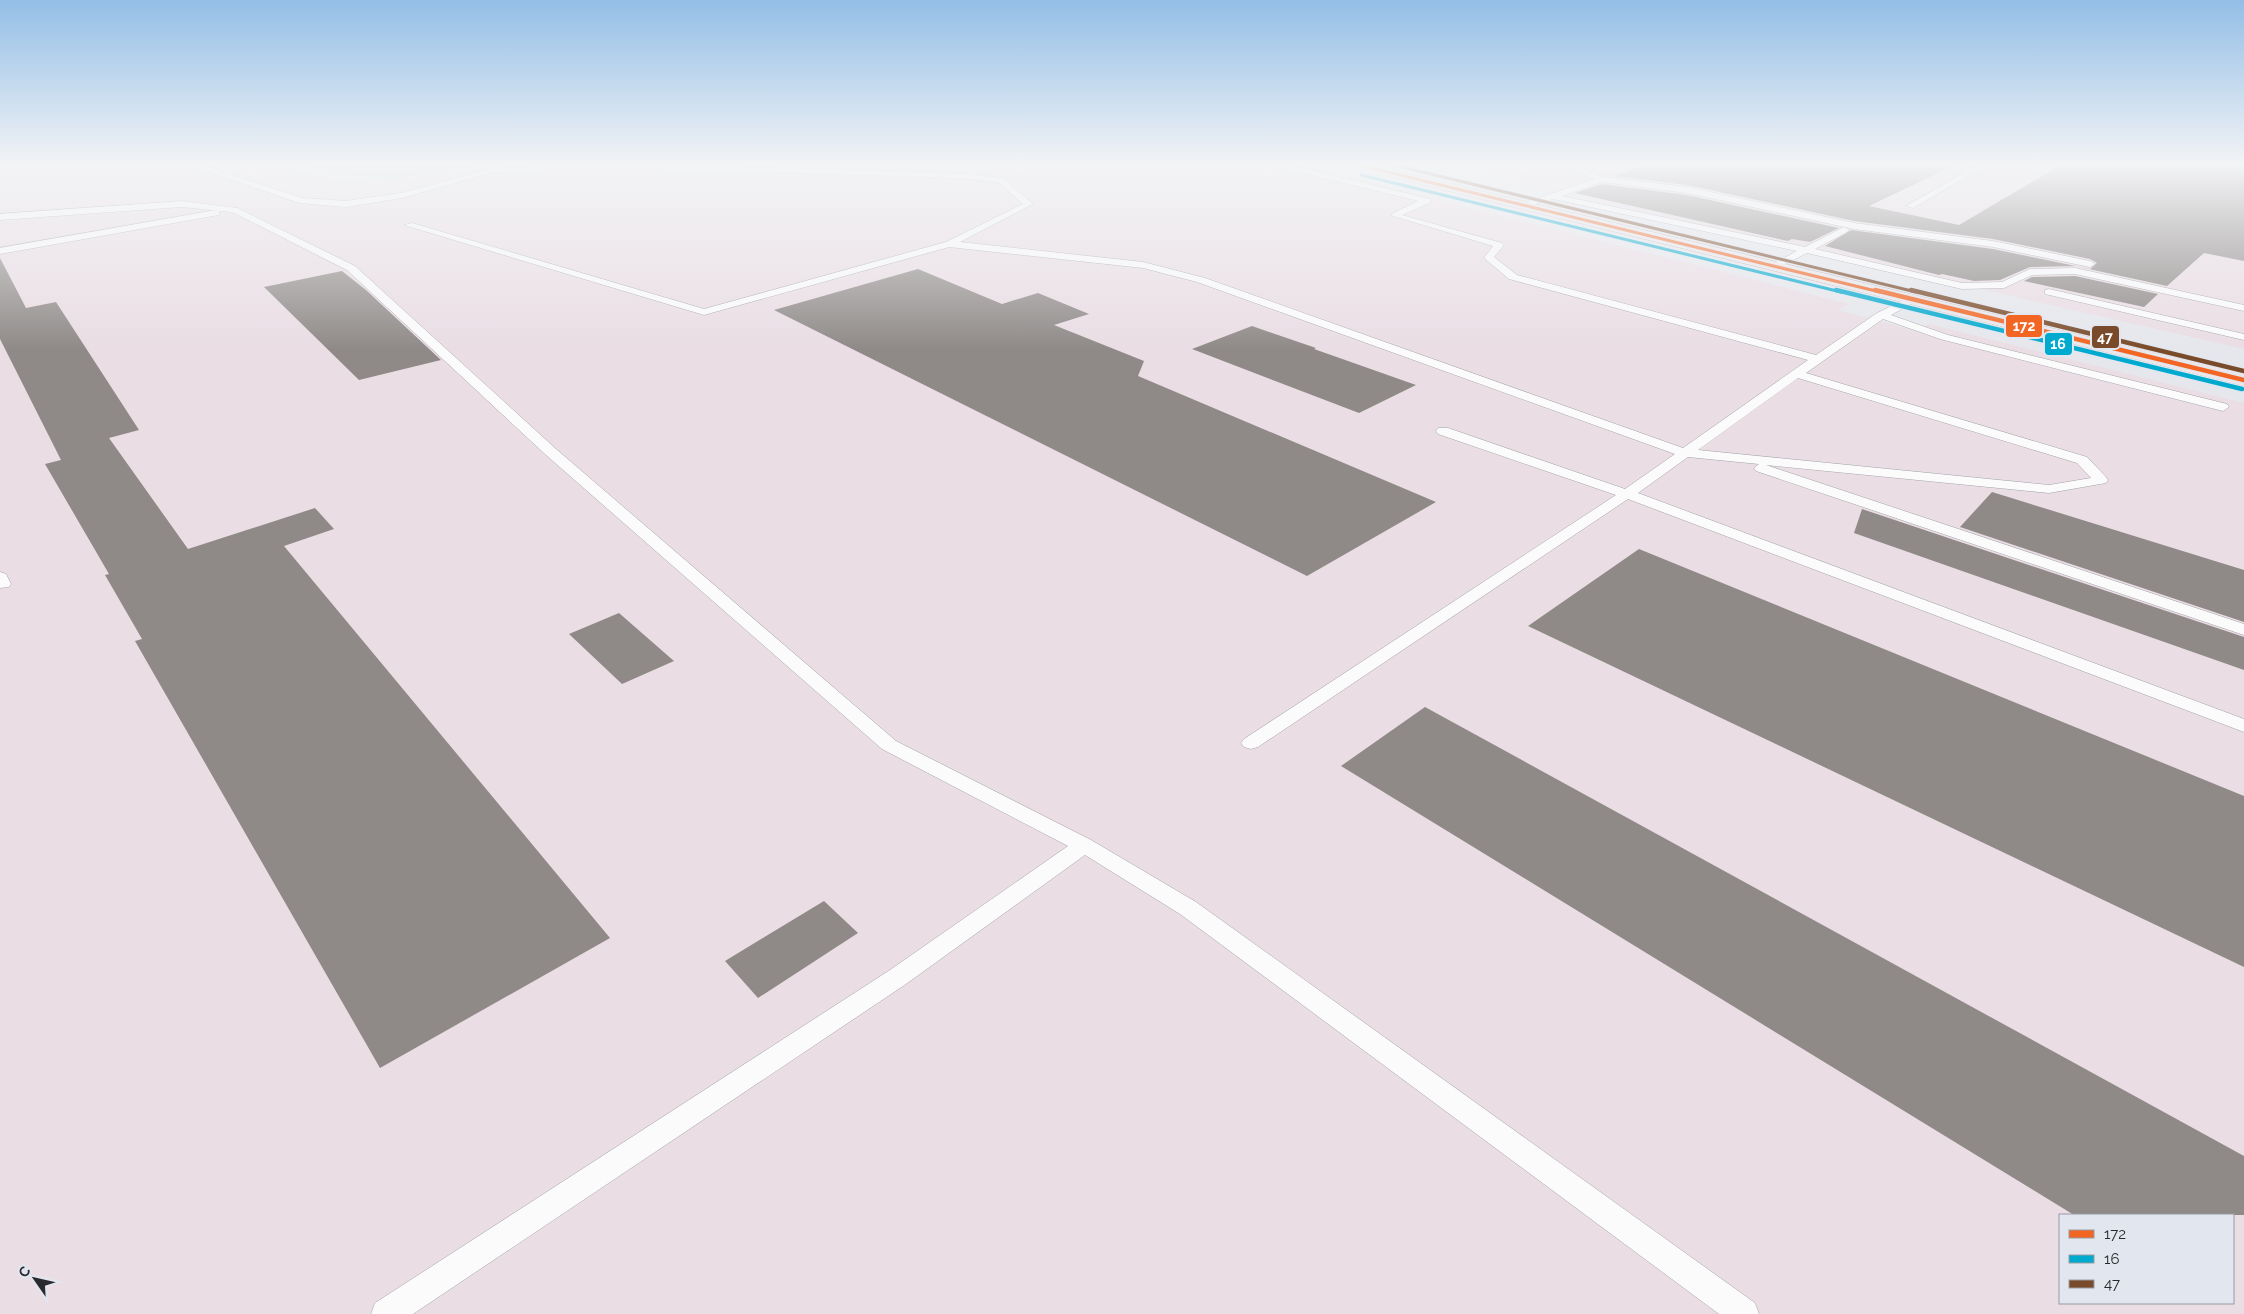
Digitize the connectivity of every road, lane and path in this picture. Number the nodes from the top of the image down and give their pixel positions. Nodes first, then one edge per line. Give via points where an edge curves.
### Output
1 (135, 227) edge
2 (269, 227) edge
3 (420, 227) edge
4 (982, 227) edge
5 (1437, 227) edge
6 (1619, 227) edge
7 (1699, 227) edge
8 (1864, 227) edge
9 (1844, 230) dead end
10 (949, 244) junction
11 (1806, 250) junction
12 (0, 251) edge
13 (1777, 265) junction
14 (2157, 278) dead end
15 (2049, 292) dead end
16 (1914, 298) junction
17 (2244, 308) edge
18 (1881, 315) junction
19 (2244, 337) edge
20 (1817, 359) junction
21 (1796, 374) junction
22 (2244, 380) edge
23 (2223, 407) dead end
24 (1443, 431) dead end
25 (1685, 453) junction
26 (1730, 458) junction
27 (1627, 494) junction
28 (2244, 630) edge
29 (2244, 726) edge
30 (1251, 743) dead end
31 (1084, 846) junction
32 (386, 1314) edge
33 (1744, 1314) edge

1 - 12 lane
2 - 31 lane via 351,268 551,452 889,745
3 - 10 lane via 704,312
4 - 10 lane
5 - 20 lane via 1499,245 1489,258 1512,277
6 - 13 main road
7 - 11 lane
8 - 14 lane via 1992,244
9 - 11 lane
10 - 25 lane via 1143,265 1201,280
11 - 13 lane
11 - 17 lane via 1962,286 2004,285 2030,272 2075,272
13 - 16 main road
15 - 19 lane
16 - 18 lane
16 - 22 main road
18 - 20 lane
18 - 23 lane via 1944,337
20 - 21 lane
21 - 25 lane
21 - 26 lane via 2082,460 2100,480 2049,489
24 - 27 lane
25 - 26 lane
25 - 27 lane
26 - 28 lane
27 - 29 lane
27 - 30 lane
31 - 32 lane via 898,977
31 - 33 lane via 1188,908

